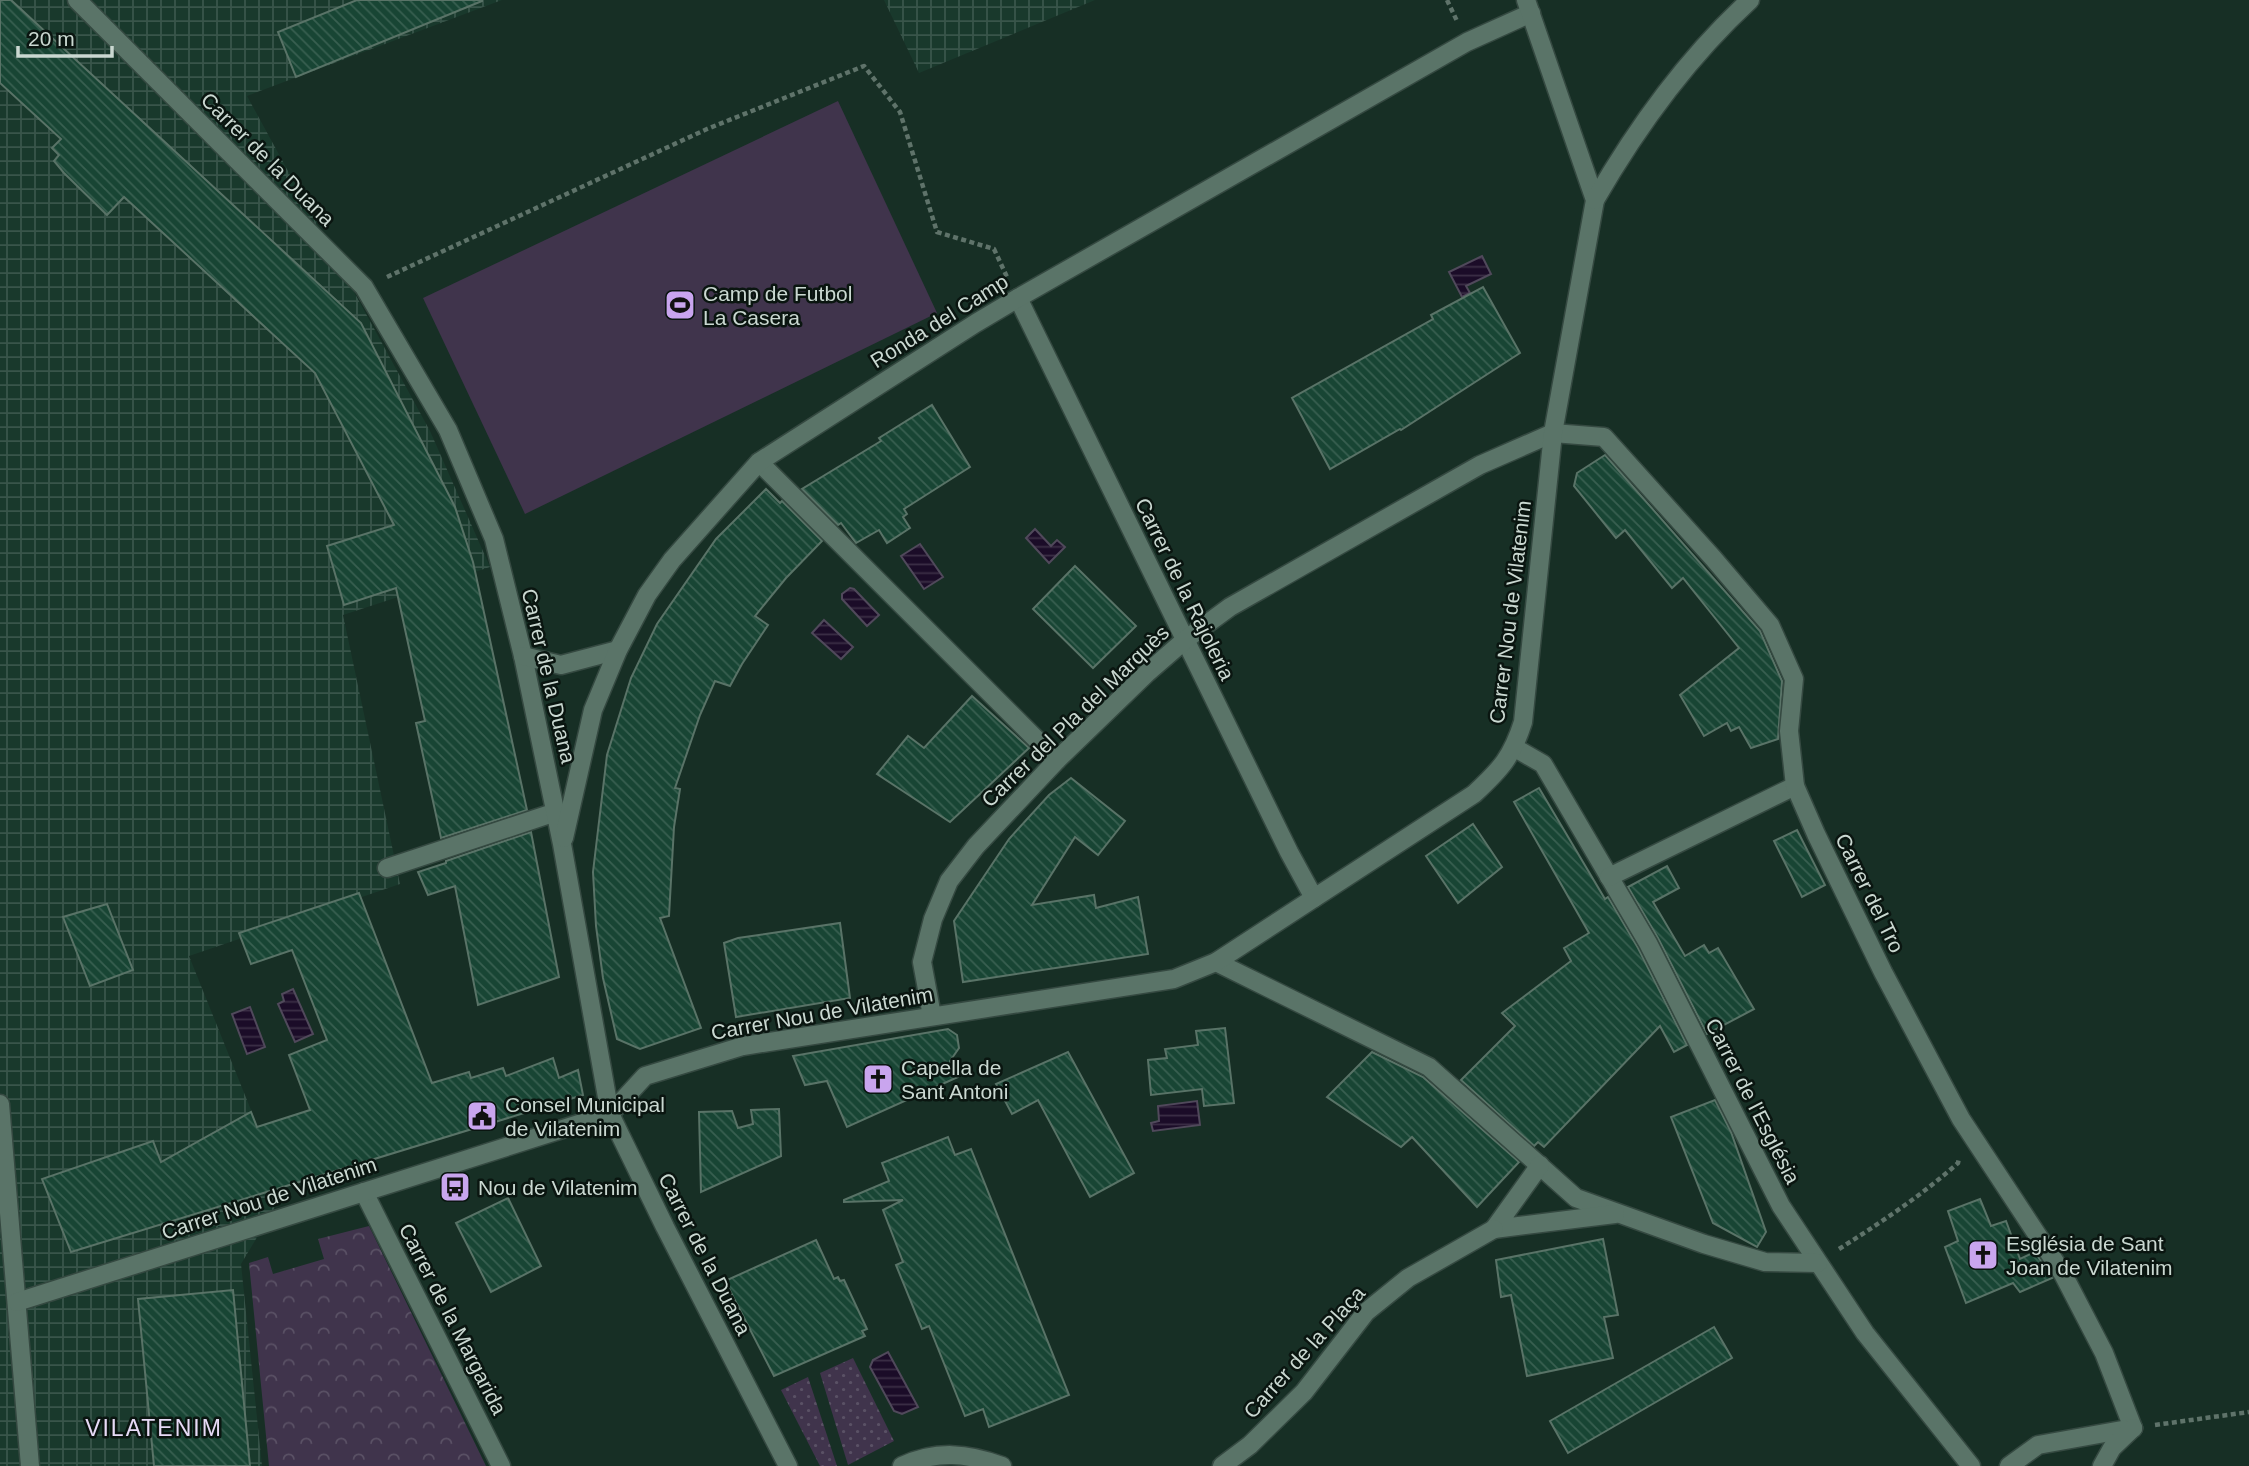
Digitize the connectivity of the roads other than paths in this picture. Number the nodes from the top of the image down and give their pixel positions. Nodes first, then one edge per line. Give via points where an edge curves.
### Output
1 (77, 0) edge
2 (1750, 0) edge
3 (1528, 7) edge
4 (1595, 200) junction
5 (1018, 298) junction
6 (1553, 433) junction
7 (759, 462) junction
8 (1185, 640) junction
9 (618, 650) junction
10 (523, 656) junction
11 (1515, 748) junction
12 (1057, 760) junction
13 (1795, 786) junction
14 (556, 812) junction
15 (562, 844) junction
16 (387, 868) dead end
17 (1609, 877) junction
18 (1314, 898) junction
19 (1216, 962) junction
20 (932, 1016) junction
21 (0, 1104) edge
22 (610, 1114) junction
23 (1540, 1165) junction
24 (364, 1192) junction
25 (1620, 1213) junction
26 (1494, 1228) junction
27 (1818, 1263) junction
28 (17, 1302) junction
29 (2133, 1428) junction
30 (30, 1466) edge
31 (501, 1466) edge
32 (788, 1466) edge
33 (902, 1466) edge
34 (1002, 1466) edge
35 (1222, 1466) edge
36 (1971, 1466) edge
37 (2009, 1466) edge
38 (2102, 1466) edge

1 - 10 street, Carrer de la Duana via 364,287 448,430 494,540
2 - 4 street via 1647,117
3 - 4 street
3 - 5 street, Ronda del Camp
4 - 6 street, Carrer Nou de Vilatenim
5 - 7 street, Ronda del Camp
5 - 8 street, Carrer de la Rajoleria
6 - 8 street, Carrer del Pla del Marquès via 1480,465 1230,607
6 - 11 street, Carrer Nou de Vilatenim via 1523,722
6 - 13 street, Carrer del Tro via 1604,437 1770,625 1794,679 1789,731
7 - 9 street, Ronda del Camp via 672,560
7 - 12 street
8 - 12 street, Carrer del Pla del Marquès
8 - 18 street, Carrer de la Rajoleria
9 - 10 street via 561,665
9 - 15 street, Ronda del Camp via 593,710
10 - 14 street, Carrer de la Duana
11 - 17 street, Carrer de l'Església via 1543,764
11 - 18 street, Carrer Nou de Vilatenim via 1474,794
12 - 20 street, Carrer del Pla del Marquès via 949,881 922,962
13 - 17 street
13 - 29 street, Carrer del Tro via 1883,972 1961,1119 2063,1274 2104,1353
14 - 15 street, Carrer de la Duana
14 - 16 street
15 - 22 street, Carrer de la Duana
17 - 27 street, Carrer de l'Església via 1648,943 1781,1206
18 - 19 street, Carrer Nou de Vilatenim
19 - 20 street, Carrer Nou de Vilatenim via 1174,979
19 - 23 street via 1429,1067
20 - 22 street, Carrer Nou de Vilatenim via 743,1046 645,1076
21 - 28 street
22 - 24 street, Carrer Nou de Vilatenim
22 - 32 street, Carrer de la Duana
23 - 25 street via 1576,1198
23 - 26 street
24 - 28 street, Carrer Nou de Vilatenim
24 - 31 street, Carrer de la Margarida
25 - 26 street
25 - 27 street via 1765,1262
26 - 35 street, Carrer de la Plaça via 1408,1278 1366,1312 1304,1392 1251,1445
27 - 36 street, Carrer de l'Església via 1865,1334
28 - 30 street
29 - 37 street via 2038,1445
29 - 38 street via 2112,1448
33 - 34 street via 943,1454 981,1458

